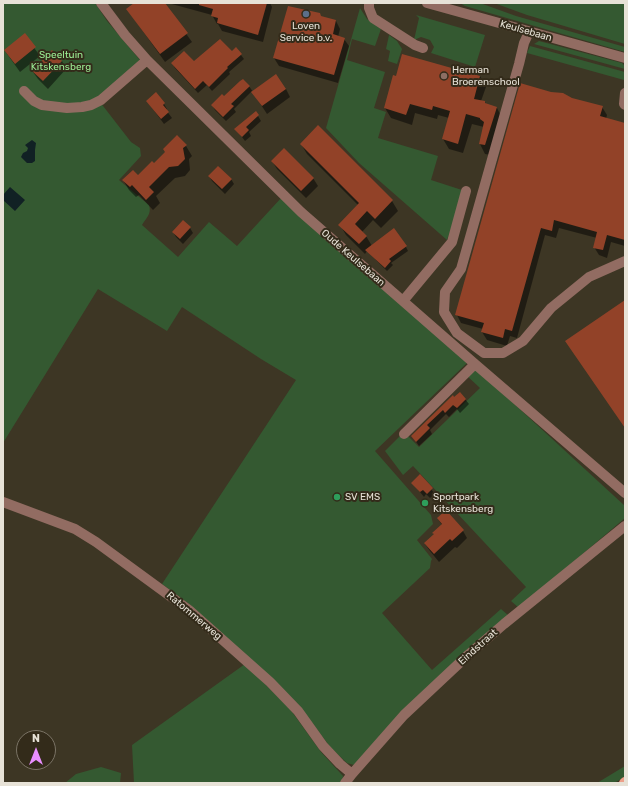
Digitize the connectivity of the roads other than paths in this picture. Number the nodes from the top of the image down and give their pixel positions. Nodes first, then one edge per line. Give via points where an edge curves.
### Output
1 (101, 3) edge
2 (370, 3) edge
3 (427, 3) edge
4 (447, 6) edge
5 (529, 32) junction
6 (424, 48) dead end
7 (625, 58) edge
8 (147, 60) junction
9 (24, 92) dead end
10 (625, 93) edge
11 (625, 105) edge
12 (466, 191) dead end
13 (625, 260) edge
14 (403, 301) junction
15 (475, 364) junction
16 (404, 434) dead end
17 (625, 493) edge
18 (3, 502) edge
19 (625, 526) edge
20 (352, 774) junction
21 (345, 783) edge

1 - 8 street, Oude Keulsebaan
2 - 6 street via 373,18
3 - 4 street, Keulsebaan
4 - 5 street, Keulsebaan
5 - 7 street, Keulsebaan
5 - 13 street via 524,42 461,269 445,292 444,312 457,333 484,353 503,353 523,341 551,308 589,277
8 - 9 street via 101,100 91,105 76,108 50,106 34,101
8 - 14 street, Oude Keulsebaan via 301,212
10 - 11 street
12 - 14 street via 452,242
14 - 15 street, Oude Keulsebaan
15 - 16 street
15 - 17 street, Oude Keulsebaan
18 - 20 street, Ratommerweg via 75,529 190,610 270,682 298,711 327,751
19 - 20 street, Eindstraat via 468,654 404,715
20 - 21 street, Eindstraat

